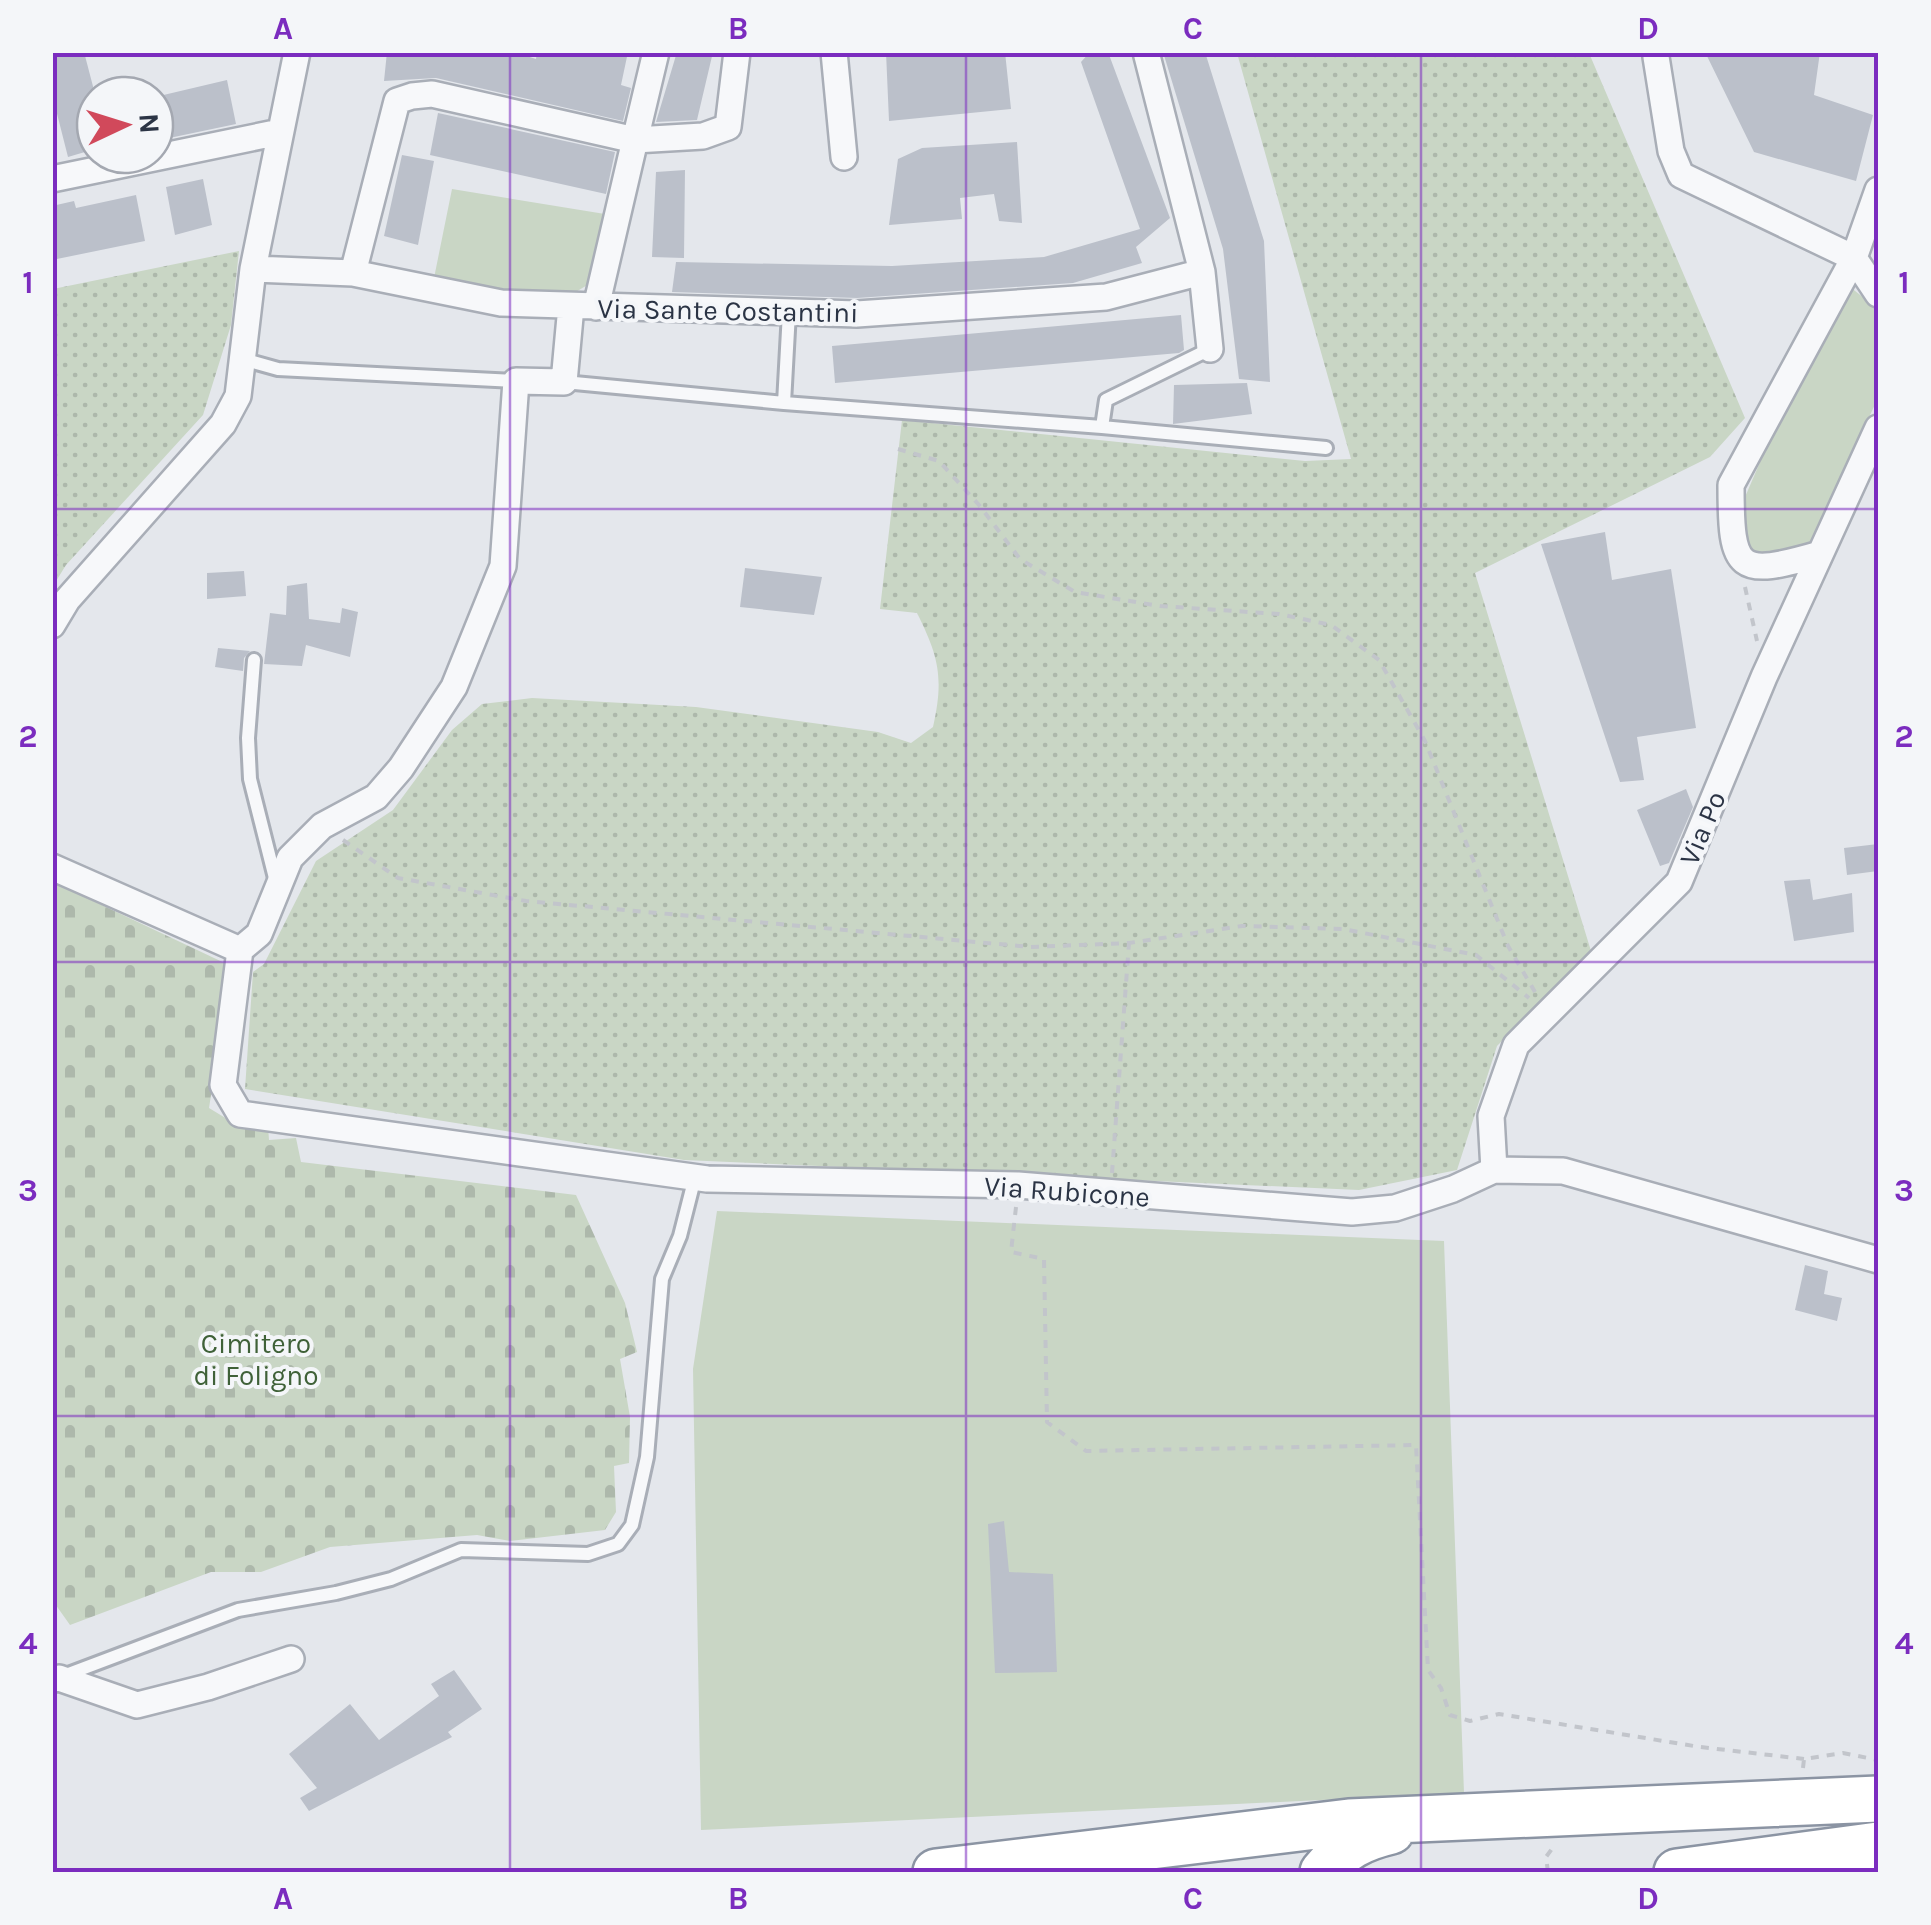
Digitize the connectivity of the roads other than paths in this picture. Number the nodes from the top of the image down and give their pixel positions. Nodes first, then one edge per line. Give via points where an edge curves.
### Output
1 (297, 52) edge
2 (656, 52) edge
3 (737, 52) edge
4 (834, 52) edge
5 (1146, 52) edge
6 (1656, 56) dead end
7 (280, 132) junction
8 (635, 140) junction
9 (844, 157) dead end
10 (52, 179) edge
11 (1878, 190) edge
12 (1854, 258) junction
13 (253, 269) junction
14 (1202, 272) junction
15 (353, 273) junction
16 (1878, 294) edge
17 (584, 307) junction
18 (790, 312) junction
19 (1210, 349) joint
20 (242, 359) junction
21 (516, 381) junction
22 (564, 382) junction
23 (784, 403) junction
24 (1102, 426) junction
25 (1878, 428) edge
26 (1326, 448) dead end
27 (1820, 554) junction
28 (52, 624) edge
29 (254, 660) dead end
30 (52, 867) edge
31 (278, 890) junction
32 (240, 950) junction
33 (1494, 1170) junction
34 (695, 1177) junction
35 (1878, 1260) edge
36 (291, 1659) dead end
37 (56, 1678) edge
38 (1878, 1799) edge
39 (1446, 1817) junction
40 (1878, 1844) edge
41 (1150, 1846) junction
42 (1327, 1867) edge
43 (1237, 1870) edge
44 (936, 1872) edge
45 (1677, 1872) edge

1 - 7 street
2 - 8 street
3 - 8 street via 728,126 702,136
4 - 9 street
5 - 14 street
6 - 12 street via 1681,175
7 - 10 street
7 - 13 street
8 - 15 street via 432,94 397,102
8 - 17 street
11 - 12 street
12 - 16 street
12 - 27 street via 1732,485 1739,558 1768,568
13 - 15 street, Via Sante Costantini
13 - 20 street
14 - 18 street, Via Sante Costantini via 1106,296 857,314
14 - 19 street
15 - 17 street, Via Sante Costantini via 502,303
17 - 18 street, Via Sante Costantini
17 - 22 street
18 - 23 lane
19 - 24 lane via 1106,400
20 - 21 lane via 278,369
20 - 28 street via 238,396 223,424
21 - 22 street
21 - 31 street via 503,566 454,687 376,797 322,826 290,858
22 - 23 lane
23 - 24 lane
24 - 26 lane
25 - 27 street, Via Po
27 - 33 street, Via Po via 1679,882 1516,1045 1491,1116
29 - 31 lane via 250,778
30 - 32 street
31 - 32 street via 259,934
32 - 34 street, Via Rubicone via 223,1085 240,1114
33 - 34 street, Via Rubicone via 1395,1208 1352,1212 1018,1185
33 - 35 street, Via Rubicone via 1562,1171
34 - 37 lane via 662,1279 647,1457 632,1525 618,1544 588,1554 461,1550 391,1579 238,1610
36 - 37 street via 137,1705
38 - 39 highway
39 - 41 highway
39 - 42 highway via 1356,1841
40 - 45 highway
41 - 43 highway
41 - 44 highway

